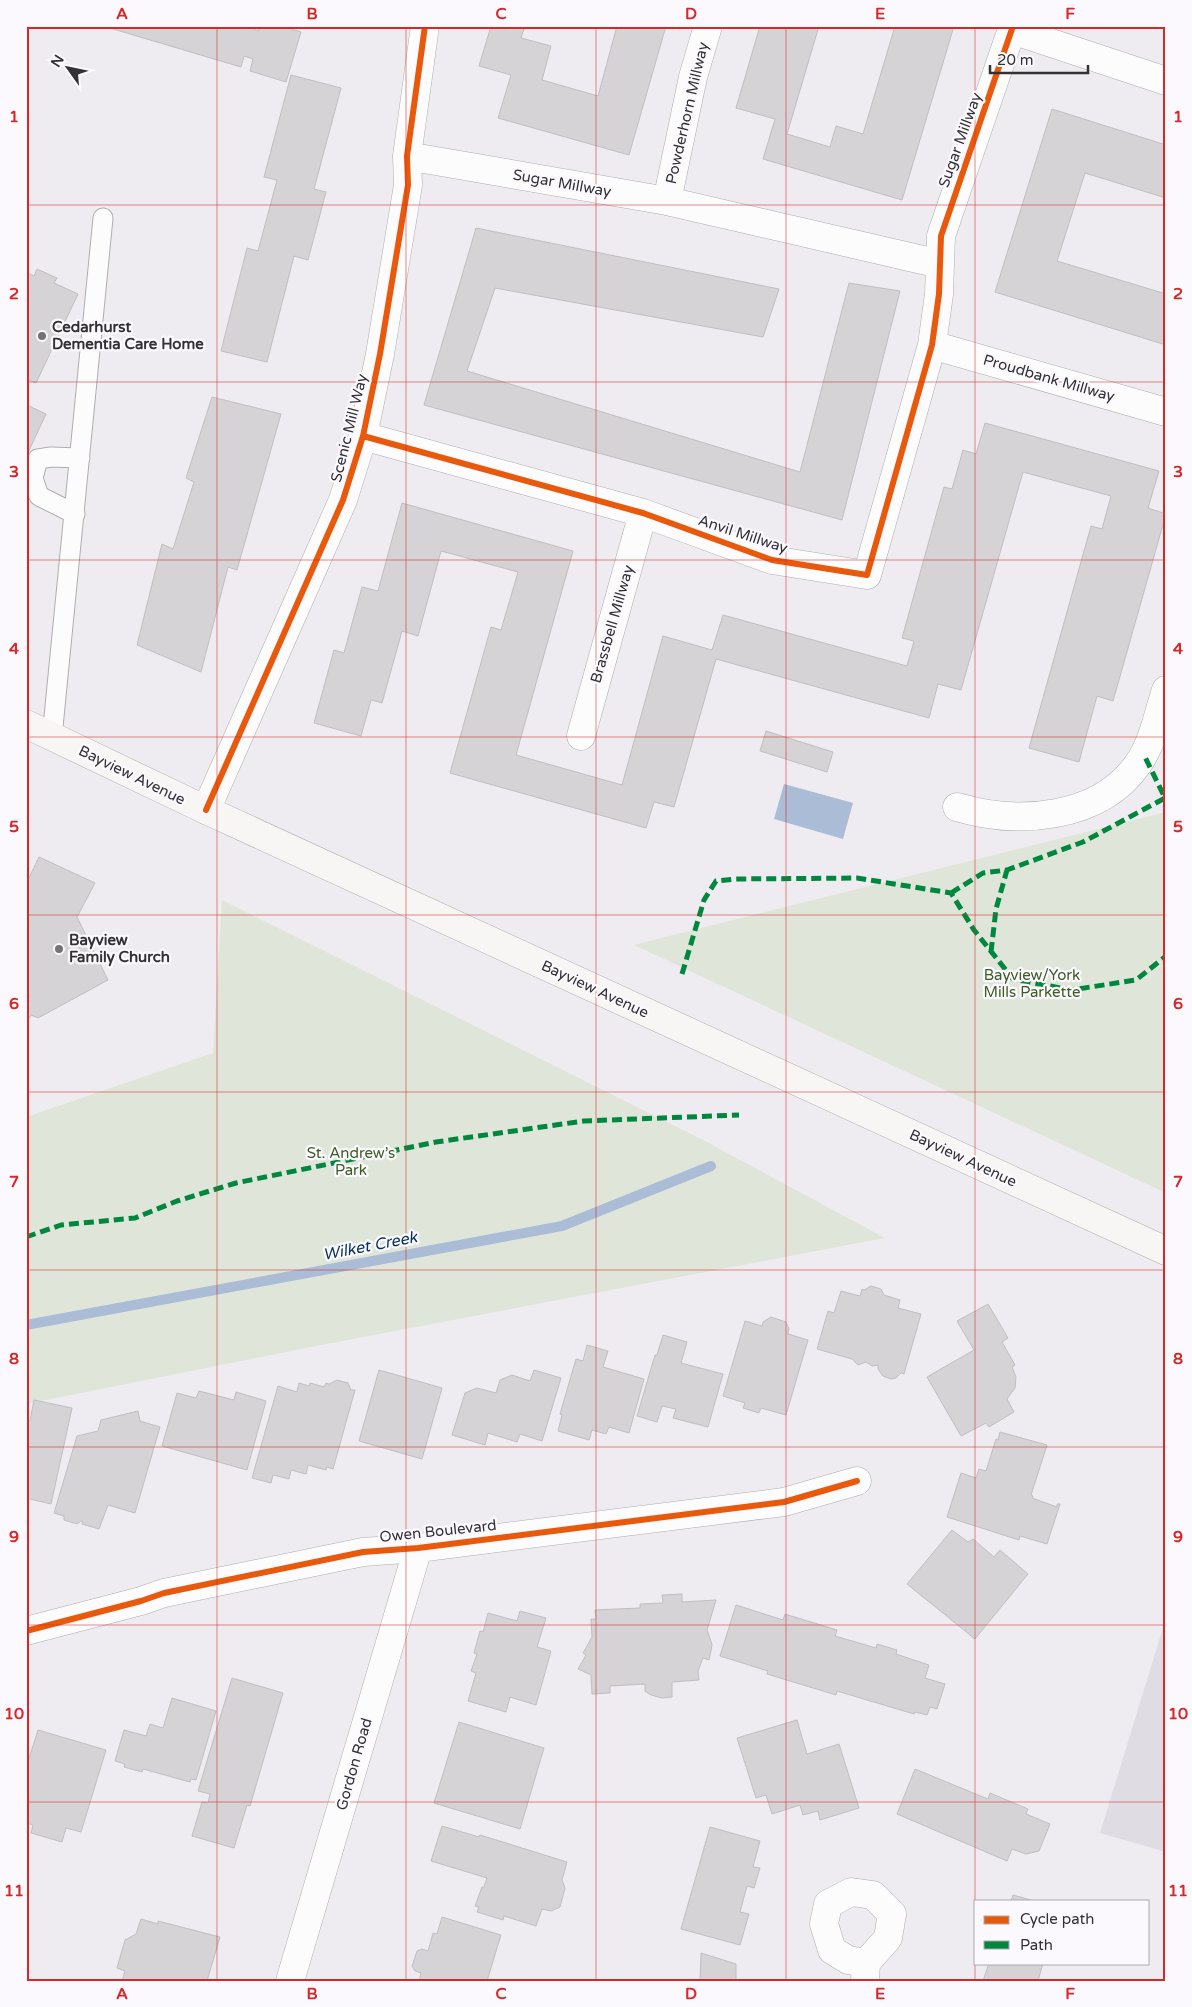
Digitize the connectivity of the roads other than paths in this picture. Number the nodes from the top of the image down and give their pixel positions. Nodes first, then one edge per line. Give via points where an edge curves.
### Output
1 (425, 26) edge
2 (708, 26) edge
3 (1013, 28) edge
4 (1166, 81) edge
5 (407, 156) junction
6 (667, 201) junction
7 (103, 218) dead end
8 (940, 264) junction
9 (932, 344) junction
10 (1166, 412) edge
11 (363, 436) junction
12 (80, 458) junction
13 (643, 513) junction
14 (75, 514) junction
15 (1166, 690) edge
16 (26, 724) edge
17 (581, 736) dead end
18 (52, 737) junction
19 (957, 807) dead end
20 (206, 810) junction
21 (1166, 1251) edge
22 (857, 1481) dead end
23 (418, 1548) junction
24 (26, 1631) edge
25 (290, 1981) edge

1 - 5 street, Scenic Mill Way
2 - 6 street, Powderhorn Millway via 693,77
3 - 4 street
3 - 8 street, Sugar Millway via 941,236
5 - 6 street, Sugar Millway
5 - 11 street, Scenic Mill Way via 408,185
6 - 8 street, Sugar Millway
7 - 12 lane
8 - 9 street, Anvil Millway
9 - 10 street, Proudbank Millway
9 - 13 street, Anvil Millway via 867,575 772,560
11 - 13 street, Anvil Millway
11 - 20 street, Scenic Mill Way via 344,500
12 - 14 lane
12 - 14 lane via 38,459 32,478 39,496
13 - 17 street, Brassbell Millway
14 - 18 lane
15 - 19 street via 1141,760 1108,794 1047,814 981,813
16 - 18 main road, Bayview Avenue
18 - 20 main road, Bayview Avenue
20 - 21 main road, Bayview Avenue
22 - 23 street, Owen Boulevard via 784,1502
23 - 24 street, Owen Boulevard via 363,1552 174,1591
23 - 25 street, Gordon Road

